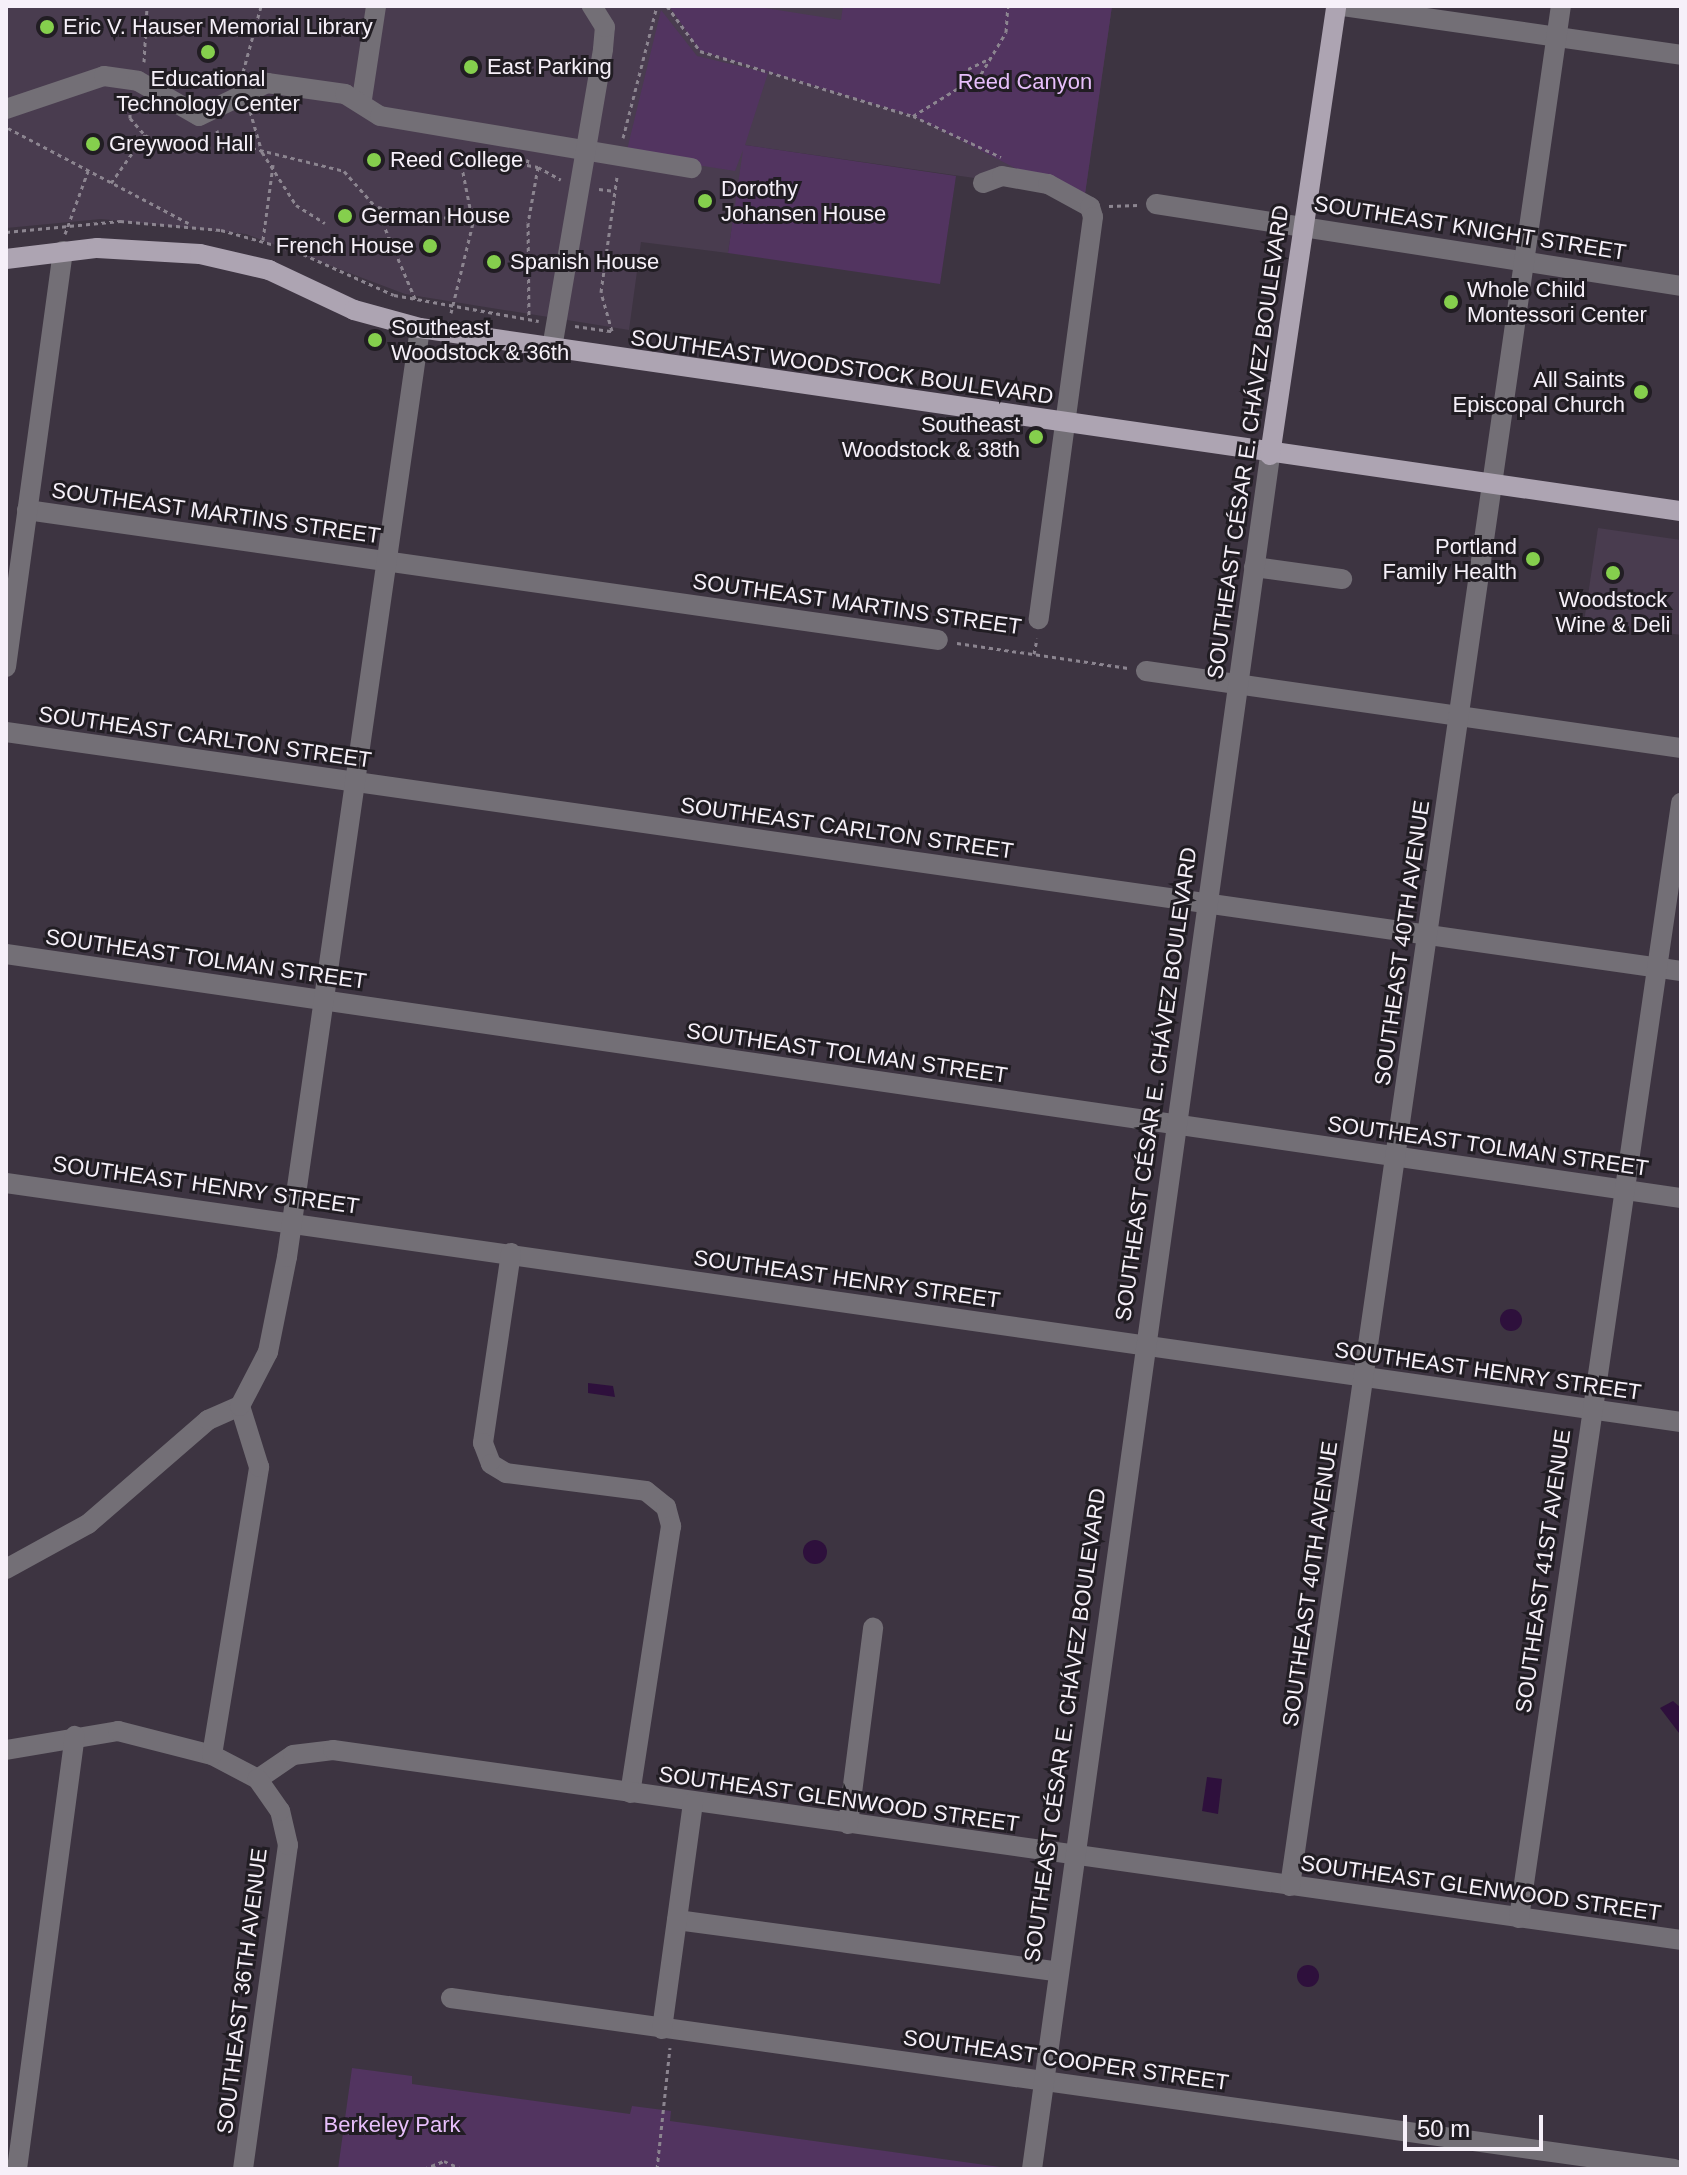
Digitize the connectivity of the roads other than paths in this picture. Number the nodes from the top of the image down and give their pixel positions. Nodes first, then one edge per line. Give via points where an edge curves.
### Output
1 (376, 6) edge
2 (592, 6) edge
3 (1336, 6) edge
4 (1343, 6) edge
5 (1561, 6) edge
6 (1556, 36) junction
7 (1681, 55) edge
8 (362, 99) junction
9 (6, 109) edge
10 (583, 145) junction
11 (692, 168) dead end
12 (983, 183) dead end
13 (1156, 204) road end
14 (1304, 225) junction
15 (63, 251) junction
16 (6, 259) edge
17 (1525, 261) junction
18 (1681, 286) edge
19 (420, 328) junction
20 (552, 348) junction
21 (1062, 424) junction
22 (1270, 455) junction
23 (1493, 484) junction
24 (27, 510) junction
25 (1681, 511) edge
26 (387, 561) junction
27 (1254, 567) junction
28 (1342, 579) dead end
29 (1039, 619) dead end
30 (938, 640) road end
31 (6, 667) edge
32 (1146, 671) road end
33 (1237, 684) junction
34 (1459, 716) junction
35 (6, 732) edge
36 (1681, 748) edge
37 (355, 783) junction
38 (1681, 803) edge
39 (1206, 904) junction
40 (1428, 936) junction
41 (6, 954) edge
42 (1657, 968) junction
43 (1681, 971) edge
44 (323, 1000) junction
45 (1175, 1125) junction
46 (1395, 1158) junction
47 (6, 1183) edge
48 (1624, 1190) junction
49 (1681, 1198) edge
50 (292, 1220) junction
51 (511, 1253) junction
52 (1143, 1347) junction
53 (1364, 1379) junction
54 (240, 1406) junction
55 (1590, 1409) junction
56 (1681, 1422) edge
57 (6, 1569) edge
58 (873, 1628) dead end
59 (75, 1736) junction
60 (6, 1750) edge
61 (212, 1755) junction
62 (258, 1779) junction
63 (630, 1793) junction
64 (693, 1802) junction
65 (848, 1824) junction
66 (1070, 1855) junction
67 (1290, 1886) junction
68 (1519, 1918) junction
69 (677, 1920) junction
70 (1681, 1940) edge
71 (1055, 1971) junction
72 (451, 1998) dead end
73 (662, 2029) junction
74 (1043, 2081) junction
75 (17, 2169) edge
76 (243, 2169) edge
77 (1032, 2169) edge
78 (1674, 2169) edge

1 - 8 street
2 - 10 street via 605,27
3 - 14 main road, SOUTHEAST CÉSAR E. CHÁVEZ BOULEVARD
4 - 6 street
5 - 6 street, SOUTHEAST 40TH AVENUE
6 - 7 street
6 - 17 street, SOUTHEAST 40TH AVENUE
8 - 9 street via 267,83 215,113 185,112 138,81 85,79
8 - 10 street via 380,116
10 - 11 street via 620,158
10 - 20 street
12 - 21 street via 1022,178 1090,207
13 - 14 street, SOUTHEAST KNIGHT STREET
14 - 17 street, SOUTHEAST KNIGHT STREET
14 - 22 main road, SOUTHEAST CÉSAR E. CHÁVEZ BOULEVARD
15 - 16 main road, SOUTHEAST WOODSTOCK BOULEVARD
15 - 19 main road, SOUTHEAST WOODSTOCK BOULEVARD via 132,248 224,258
15 - 24 street
17 - 18 street, SOUTHEAST KNIGHT STREET
17 - 23 street, SOUTHEAST 40TH AVENUE
19 - 20 main road, SOUTHEAST WOODSTOCK BOULEVARD
19 - 26 street
20 - 21 main road, SOUTHEAST WOODSTOCK BOULEVARD
21 - 22 main road, SOUTHEAST WOODSTOCK BOULEVARD
21 - 29 street
22 - 23 main road, SOUTHEAST WOODSTOCK BOULEVARD
22 - 27 street, SOUTHEAST CÉSAR E. CHÁVEZ BOULEVARD
23 - 25 main road, SOUTHEAST WOODSTOCK BOULEVARD
23 - 34 street, SOUTHEAST 40TH AVENUE
24 - 26 street, SOUTHEAST MARTINS STREET
24 - 31 street
26 - 30 street, SOUTHEAST MARTINS STREET
26 - 37 street
27 - 28 street
27 - 33 street, SOUTHEAST CÉSAR E. CHÁVEZ BOULEVARD
32 - 33 street
33 - 34 street
33 - 39 street, SOUTHEAST CÉSAR E. CHÁVEZ BOULEVARD
34 - 36 street
34 - 40 street, SOUTHEAST 40TH AVENUE
35 - 37 street, SOUTHEAST CARLTON STREET
37 - 39 street, SOUTHEAST CARLTON STREET
37 - 44 street
38 - 42 street, SOUTHEAST 41ST AVENUE
39 - 40 street, SOUTHEAST CARLTON STREET
39 - 45 street, SOUTHEAST CÉSAR E. CHÁVEZ BOULEVARD
40 - 42 street, SOUTHEAST CARLTON STREET
40 - 46 street, SOUTHEAST 40TH AVENUE
41 - 44 street, SOUTHEAST TOLMAN STREET
42 - 43 street, SOUTHEAST CARLTON STREET
42 - 48 street, SOUTHEAST 41ST AVENUE
44 - 45 street, SOUTHEAST TOLMAN STREET
44 - 50 street
45 - 46 street, SOUTHEAST TOLMAN STREET
45 - 52 street, SOUTHEAST CÉSAR E. CHÁVEZ BOULEVARD
46 - 48 street, SOUTHEAST TOLMAN STREET
46 - 53 street, SOUTHEAST 40TH AVENUE
47 - 50 street, SOUTHEAST HENRY STREET
48 - 49 street, SOUTHEAST TOLMAN STREET
48 - 55 street, SOUTHEAST 41ST AVENUE
50 - 51 street, SOUTHEAST HENRY STREET
50 - 54 street via 268,1352
51 - 52 street, SOUTHEAST HENRY STREET
51 - 63 street via 483,1443 491,1464 506,1473 646,1491 666,1507 671,1526
52 - 53 street, SOUTHEAST HENRY STREET
52 - 66 street, SOUTHEAST CÉSAR E. CHÁVEZ BOULEVARD
53 - 55 street, SOUTHEAST HENRY STREET
53 - 67 street, SOUTHEAST 40TH AVENUE
54 - 57 street via 208,1420 88,1524
54 - 61 street via 259,1467
55 - 56 street, SOUTHEAST HENRY STREET
55 - 68 street, SOUTHEAST 41ST AVENUE
58 - 65 street
59 - 60 street
59 - 61 street via 118,1731
59 - 75 street
61 - 62 street
62 - 63 street, SOUTHEAST GLENWOOD STREET via 293,1755 333,1750
62 - 76 street, SOUTHEAST 36TH AVENUE via 280,1811 288,1845
63 - 64 street, SOUTHEAST GLENWOOD STREET
64 - 65 street, SOUTHEAST GLENWOOD STREET
64 - 69 street
65 - 66 street, SOUTHEAST GLENWOOD STREET
66 - 67 street, SOUTHEAST GLENWOOD STREET
66 - 71 street, SOUTHEAST CÉSAR E. CHÁVEZ BOULEVARD
67 - 68 street, SOUTHEAST GLENWOOD STREET
68 - 70 street, SOUTHEAST GLENWOOD STREET
69 - 71 street
69 - 73 street
71 - 74 street, SOUTHEAST CÉSAR E. CHÁVEZ BOULEVARD
72 - 73 street, SOUTHEAST COOPER STREET
73 - 74 street, SOUTHEAST COOPER STREET
74 - 77 street, SOUTHEAST CÉSAR E. CHÁVEZ BOULEVARD
74 - 78 street, SOUTHEAST COOPER STREET

